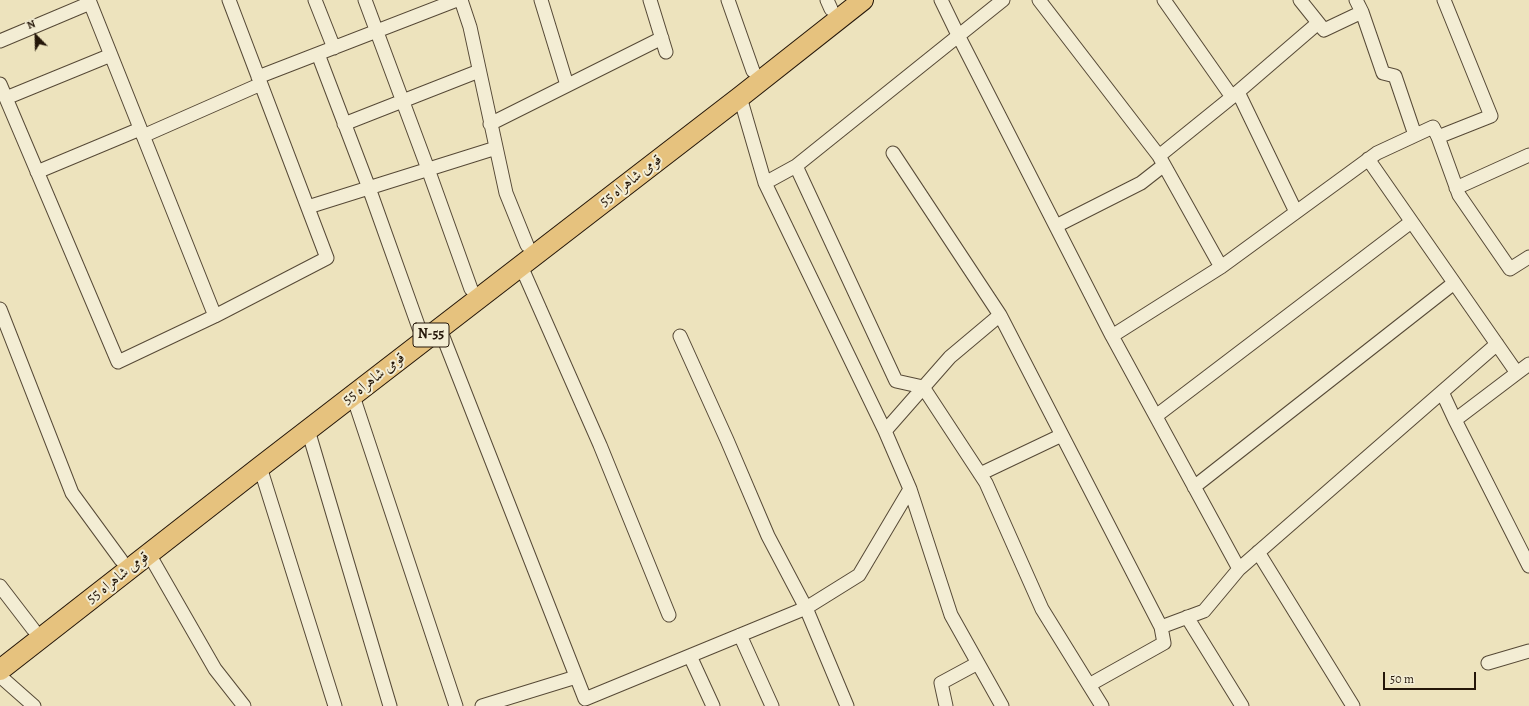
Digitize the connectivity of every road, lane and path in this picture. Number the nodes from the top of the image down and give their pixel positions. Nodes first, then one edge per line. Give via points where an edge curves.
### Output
1 (229, 0) edge
2 (315, 0) edge
3 (365, 0) edge
4 (457, 0) edge
5 (461, 0) edge
6 (541, 0) edge
7 (650, 0) edge
8 (728, 0) edge
9 (863, 0) edge
10 (941, 0) edge
11 (1004, 0) edge
12 (1039, 0) edge
13 (1164, 0) edge
14 (1300, 0) edge
15 (1444, 0) edge
16 (90, 2) edge
17 (1359, 6) edge
18 (828, 12) edge
19 (1318, 23) junction
20 (377, 31) junction
21 (958, 35) junction
22 (0, 38) edge
23 (662, 38) junction
24 (334, 48) junction
25 (666, 52) dead end
26 (318, 54) junction
27 (111, 55) junction
28 (753, 70) junction
29 (479, 71) junction
30 (260, 81) junction
31 (0, 84) edge
32 (567, 85) junction
33 (1235, 94) junction
34 (740, 97) junction
35 (6, 98) junction
36 (403, 101) junction
37 (344, 124) junction
38 (490, 124) junction
39 (142, 132) junction
40 (1415, 135) junction
41 (1438, 137) junction
42 (496, 148) junction
43 (893, 153) dead end
44 (1529, 155) edge
45 (1368, 159) junction
46 (1162, 160) junction
47 (643, 164) junction
48 (796, 166) junction
49 (428, 170) junction
50 (38, 172) junction
51 (764, 183) junction
52 (369, 188) junction
53 (1456, 188) junction
54 (308, 207) junction
55 (1296, 212) junction
56 (1411, 222) junction
57 (1056, 226) junction
58 (550, 235) junction
59 (527, 245) junction
60 (1529, 257) edge
61 (521, 266) junction
62 (1221, 267) junction
63 (1454, 283) junction
64 (471, 288) junction
65 (0, 309) edge
66 (1000, 315) junction
67 (215, 316) junction
68 (420, 328) junction
69 (440, 328) junction
70 (680, 336) dead end
71 (1112, 336) junction
72 (1497, 344) junction
73 (1529, 364) edge
74 (1517, 373) junction
75 (923, 387) junction
76 (1442, 392) junction
77 (353, 396) junction
78 (1156, 416) junction
79 (1455, 420) junction
80 (308, 430) junction
81 (884, 431) junction
82 (1062, 435) junction
83 (266, 457) junction
84 (980, 474) junction
85 (1194, 487) junction
86 (910, 489) junction
87 (1258, 552) junction
88 (149, 554) junction
89 (121, 560) junction
90 (1529, 566) edge
91 (1239, 569) junction
92 (0, 586) edge
93 (806, 608) junction
94 (669, 615) dead end
95 (1187, 617) junction
96 (1161, 627) junction
97 (33, 629) junction
98 (740, 635) junction
99 (1529, 651) edge
100 (0, 654) edge
101 (690, 656) junction
102 (978, 663) junction
103 (1488, 663) dead end
104 (0, 670) edge
105 (0, 676) edge
106 (576, 677) junction
107 (1089, 685) junction
108 (587, 702) edge
109 (34, 706) edge
110 (244, 706) edge
111 (335, 706) edge
112 (390, 706) edge
113 (456, 706) edge
114 (482, 706) edge
115 (713, 706) edge
116 (772, 706) edge
117 (847, 706) edge
118 (946, 706) edge
119 (1002, 706) edge
120 (1102, 706) edge
121 (1242, 706) edge
122 (1353, 706) edge

1 - 30 street
2 - 24 street
3 - 20 street
4 - 20 street
5 - 29 street via 470,27
6 - 32 street
7 - 23 street
8 - 28 street
9 - 18 highway, قومی شاہراہ 55 / N-55
10 - 21 street
11 - 21 street
12 - 46 street
13 - 33 street
14 - 19 street
15 - 41 street via 1491,116
16 - 22 street
16 - 27 street
17 - 19 street via 1324,30
17 - 40 street via 1383,73 1395,76
18 - 28 highway, قومی شاہراہ 55 / N-55
18 - 34 highway, قومی شاہراہ 55 / N-55
19 - 33 street
20 - 24 street
20 - 36 street
21 - 48 street
21 - 57 street
23 - 25 street
23 - 32 street
24 - 26 street
26 - 30 street
26 - 37 street
27 - 35 street
27 - 39 street
28 - 47 highway, قومی شاہراہ 55 / N-55
29 - 36 street
29 - 38 street
30 - 39 street
30 - 54 street
31 - 35 street
32 - 38 street
33 - 46 street
33 - 55 street
34 - 47 highway, قومی شاہراہ 55 / N-55
34 - 51 street
35 - 50 street
36 - 37 street
36 - 49 street
37 - 52 street
38 - 42 street
39 - 50 street
39 - 67 street
40 - 41 street via 1433,127
40 - 45 street
41 - 53 street
42 - 49 street
42 - 59 street via 506,194
43 - 66 street
44 - 53 street
45 - 55 street
45 - 56 street
46 - 57 street via 1141,183
46 - 62 street
47 - 58 highway, قومی شاہراہ 55 / N-55
48 - 51 street
48 - 75 street via 896,381
49 - 52 street
49 - 64 street
50 - 67 street via 118,362
51 - 81 street
52 - 54 street
52 - 68 street
53 - 60 street via 1510,269
54 - 67 street via 327,258
55 - 62 street
56 - 63 street
56 - 78 street
57 - 71 street
58 - 59 highway, قومی شاہراہ 55 / N-55
58 - 61 highway, قومی شاہراہ 55 / N-55
59 - 64 highway, قومی شاہراہ 55 / N-55
61 - 69 highway, قومی شاہراہ 55 / N-55
61 - 94 street via 600,445
62 - 71 street
63 - 72 street
63 - 85 street
64 - 68 highway, قومی شاہراہ 55 / N-55
65 - 89 street via 72,493
66 - 75 street via 950,357
66 - 82 street
68 - 83 highway, قومی شاہراہ 55 / N-55
69 - 77 highway, قومی شاہراہ 55 / N-55
69 - 106 street
70 - 93 street via 768,536
71 - 78 street
72 - 74 street
72 - 76 street
73 - 74 street
74 - 79 street
75 - 81 street
75 - 84 street
76 - 79 street
76 - 87 street
77 - 80 highway, قومی شاہراہ 55 / N-55
77 - 113 street
78 - 85 street
79 - 90 street
80 - 83 highway, قومی شاہراہ 55 / N-55
80 - 112 street
81 - 86 street
82 - 84 street
82 - 96 street
83 - 88 highway, قومی شاہراہ 55 / N-55
83 - 89 highway, قومی شاہراہ 55 / N-55
83 - 111 street
84 - 107 street via 1042,609
85 - 91 street
86 - 93 street via 858,575
86 - 102 street via 951,615
87 - 91 street
87 - 122 street
88 - 104 highway, قومی شاہراہ 55 / N-55
88 - 110 street via 215,669
89 - 97 highway, قومی شاہراہ 55 / N-55
91 - 95 street via 1204,611
92 - 97 street
93 - 98 street
93 - 117 street
95 - 96 street
95 - 121 street
96 - 107 street via 1164,643
97 - 100 highway, قومی شاہراہ 55 / N-55
98 - 101 street
98 - 116 street
99 - 103 street
101 - 108 street
101 - 115 street
102 - 118 street via 941,683
102 - 119 street
105 - 109 street
106 - 108 street
106 - 114 street
107 - 120 street

